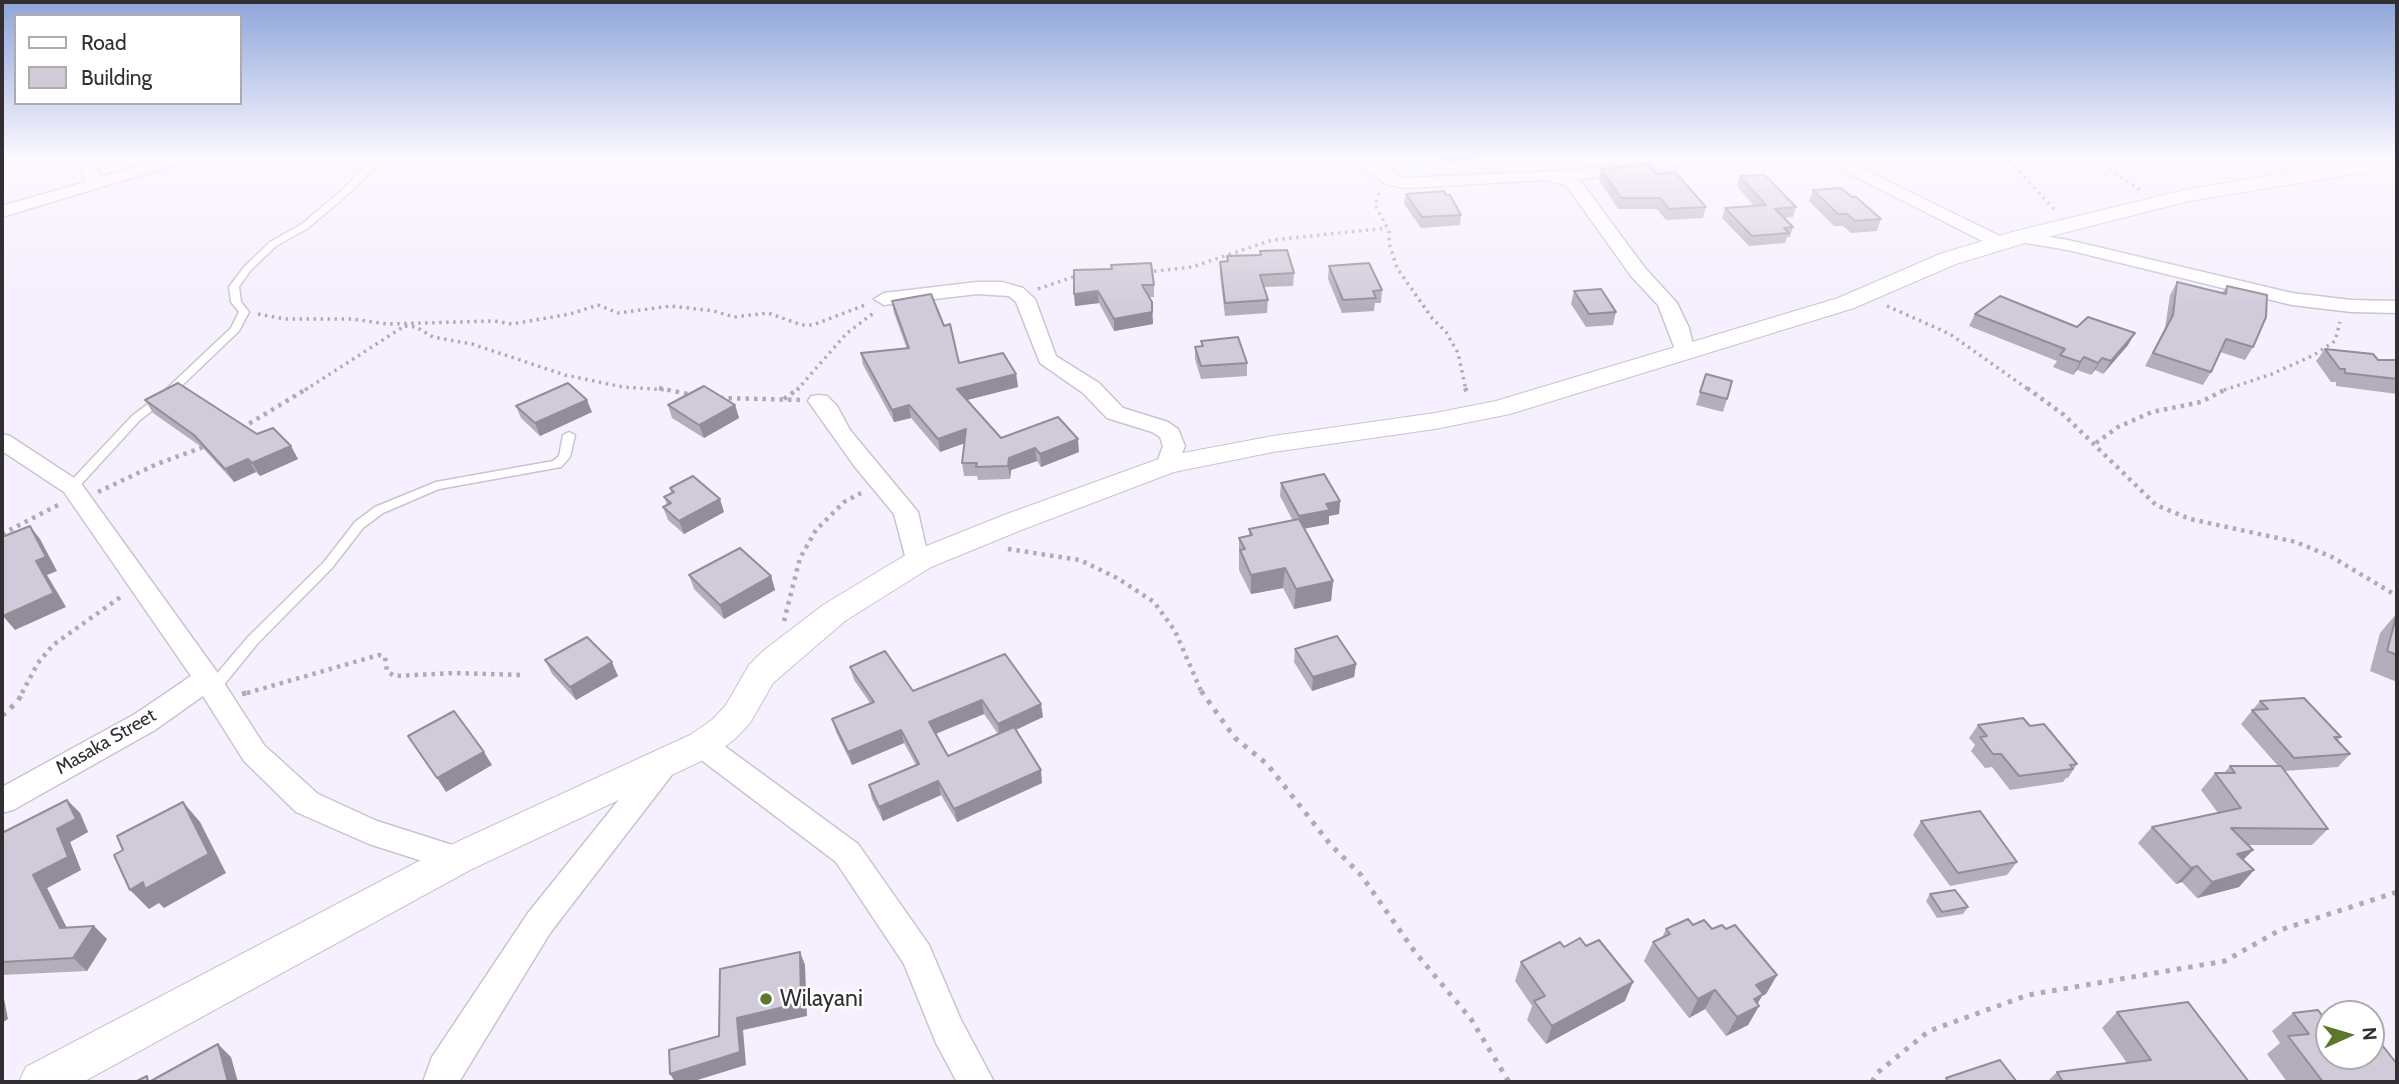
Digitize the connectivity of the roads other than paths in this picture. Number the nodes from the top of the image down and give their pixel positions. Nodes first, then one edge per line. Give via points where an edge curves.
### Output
1 (20, 207) edge
2 (327, 207) edge
3 (1591, 207) edge
4 (1932, 207) edge
5 (2141, 207) edge
6 (2, 212) edge
7 (2010, 240) junction
8 (881, 300) road end
9 (2397, 307) edge
10 (1685, 353) junction
11 (819, 401) road end
12 (569, 435) dead end
13 (2, 441) edge
14 (1167, 465) junction
15 (77, 494) junction
16 (917, 561) junction
17 (214, 689) junction
18 (702, 745) junction
19 (664, 764) junction
20 (2, 801) edge
21 (457, 859) junction
22 (41, 1082) edge
23 (441, 1082) edge
24 (976, 1082) edge

1 - 6 street
2 - 15 lane via 273,244 247,269 234,287 243,312 235,329 136,418
3 - 10 street via 1667,303
4 - 7 street
5 - 7 street
7 - 9 street via 2068,245 2253,291 2351,306
7 - 10 street via 1948,259 1860,297
8 - 14 street via 977,288 1002,288 1021,296 1047,359 1091,388 1115,413 1170,434 1174,446
10 - 14 street via 1480,412
11 - 16 street via 906,512
12 - 17 lane via 565,457 557,464 436,486 379,510 359,525
13 - 15 street
14 - 16 street
15 - 17 street
16 - 18 street via 834,613 775,660 761,674 738,714
17 - 20 street, Masaka Street
17 - 21 street via 254,753 307,803 369,831
18 - 19 street
18 - 24 street via 847,853 917,956 948,1031
19 - 21 street
19 - 23 street via 539,923
21 - 22 street

